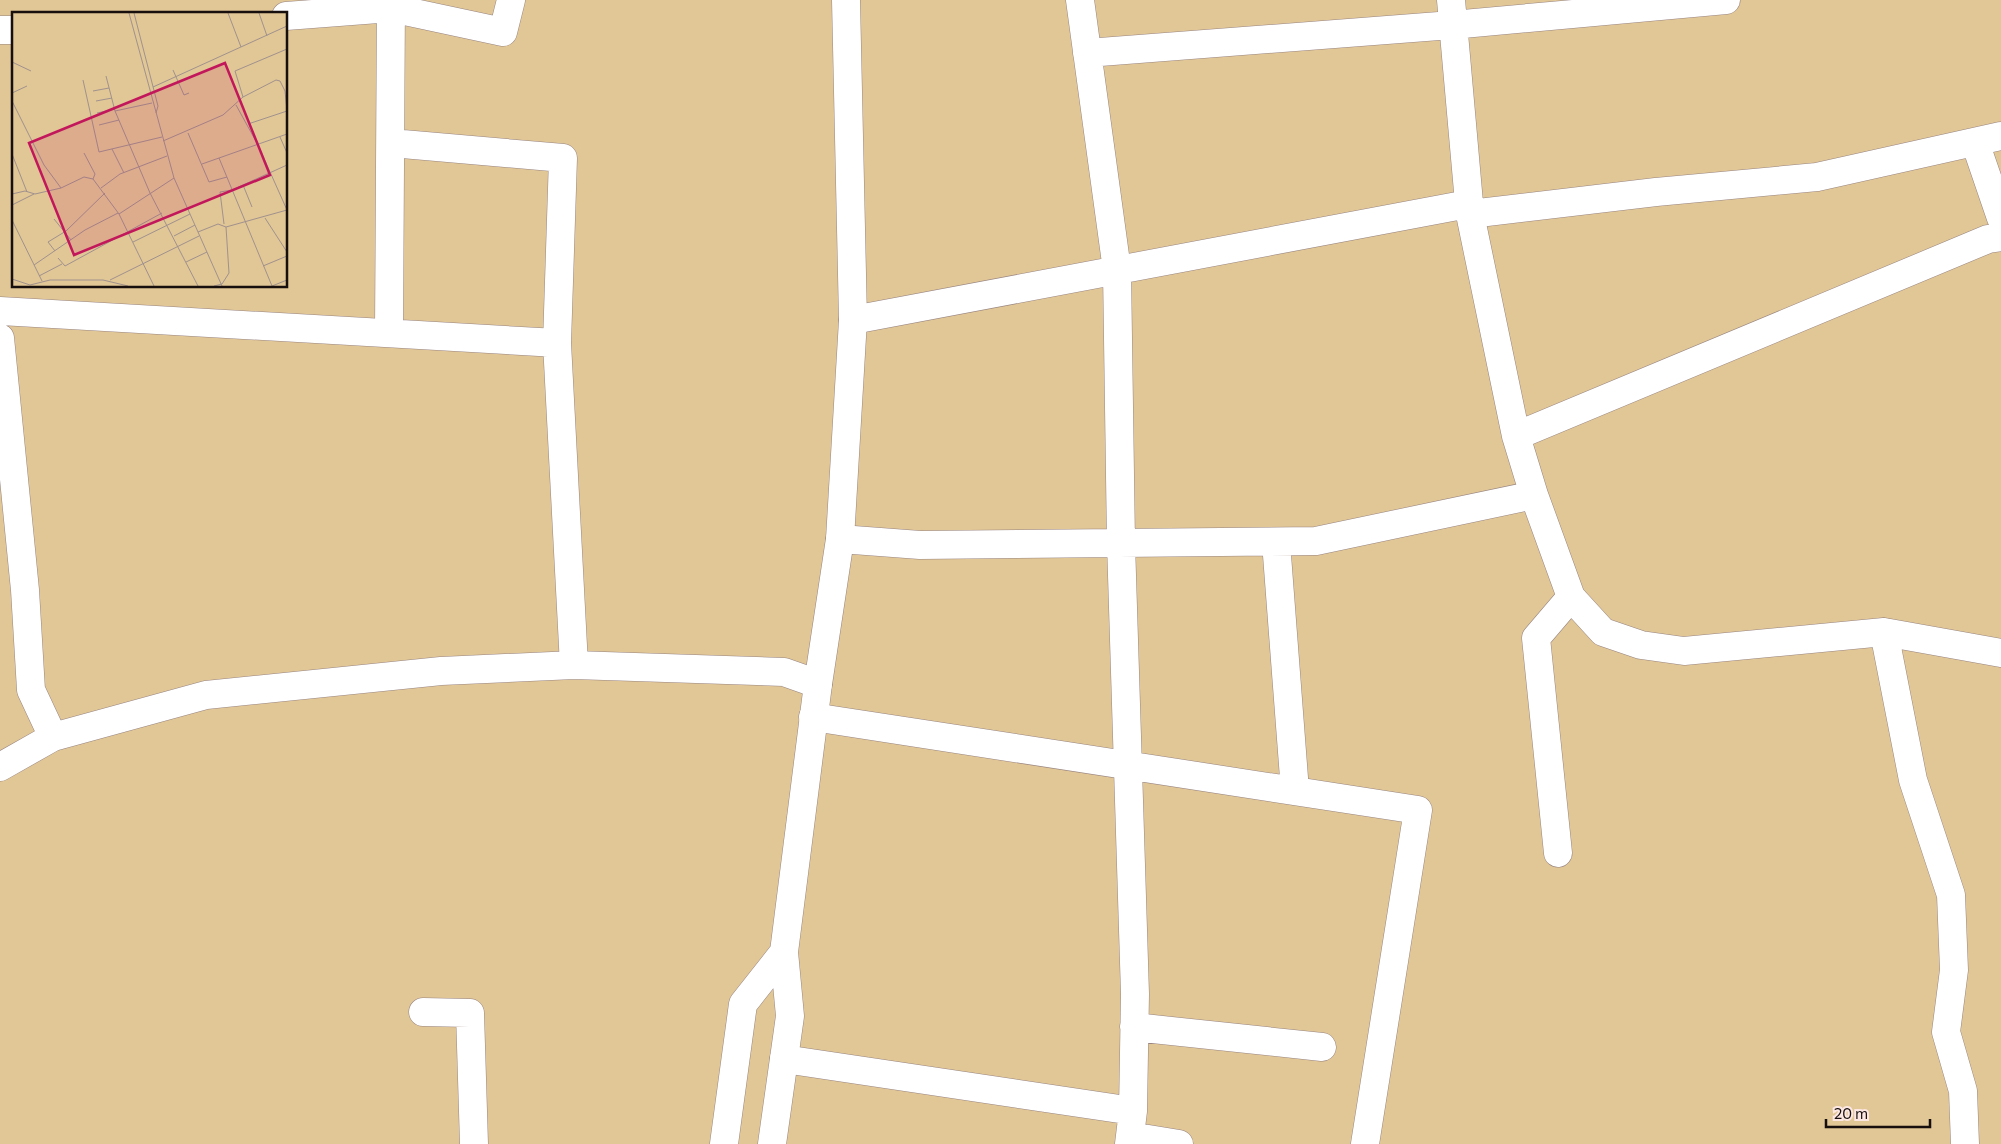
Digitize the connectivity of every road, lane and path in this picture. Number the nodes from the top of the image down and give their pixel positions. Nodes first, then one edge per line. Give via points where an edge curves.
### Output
1 (511, 0) edge
2 (846, 0) edge
3 (1080, 0) edge
4 (1726, 0) edge
5 (391, 4) edge
6 (1452, 12) edge
7 (288, 16) edge
8 (1087, 53) junction
9 (1988, 139) edge
10 (391, 143) junction
11 (1469, 209) junction
12 (2001, 218) edge
13 (2001, 237) edge
14 (1117, 270) junction
15 (0, 311) edge
16 (853, 320) junction
17 (389, 333) junction
18 (0, 338) edge
19 (557, 343) junction
20 (1516, 436) junction
21 (1534, 495) junction
22 (9, 528) edge
23 (840, 539) junction
24 (1276, 542) junction
25 (1121, 543) junction
26 (1571, 597) junction
27 (1884, 632) junction
28 (2001, 653) edge
29 (574, 665) junction
30 (818, 684) junction
31 (813, 717) junction
32 (53, 737) junction
33 (1128, 765) junction
34 (0, 767) edge
35 (1295, 791) junction
36 (1558, 853) dead end
37 (784, 952) junction
38 (423, 1012) dead end
39 (1134, 1027) junction
40 (1322, 1047) dead end
41 (784, 1059) junction
42 (1131, 1130) edge
43 (474, 1144) edge
44 (724, 1144) edge
45 (772, 1144) edge
46 (1179, 1144) edge
47 (1365, 1144) edge
48 (1965, 1144) edge

1 - 5 street via 503,32
2 - 16 street
3 - 8 street
4 - 6 street
5 - 7 street
5 - 10 street
6 - 8 street
6 - 11 street
8 - 14 street
9 - 11 street via 1817,177
9 - 12 street
10 - 17 street
10 - 19 street via 563,158
11 - 14 street
11 - 20 street
13 - 20 street via 1988,239
14 - 16 street
14 - 25 street
15 - 17 street
16 - 23 street
17 - 19 street
18 - 22 street
19 - 29 street
20 - 21 street
21 - 24 street via 1316,541
21 - 26 street
22 - 32 street via 25,590 31,690
23 - 25 street via 920,545
23 - 30 street
24 - 25 street
24 - 35 street
25 - 33 street
26 - 27 street via 1603,632 1641,645 1684,650
26 - 36 street via 1536,638
27 - 28 street
27 - 48 street via 1913,780 1951,895 1954,970 1946,1032 1963,1091
29 - 30 street via 784,672
29 - 32 street via 441,672 206,695
30 - 31 street
31 - 33 street
31 - 37 street
32 - 34 street
33 - 35 street
33 - 39 street
35 - 47 street via 1418,810
37 - 41 street via 790,1016
37 - 44 street via 743,1004
38 - 43 street via 470,1013
39 - 40 street
39 - 42 street
41 - 42 street
41 - 45 street
42 - 46 street

